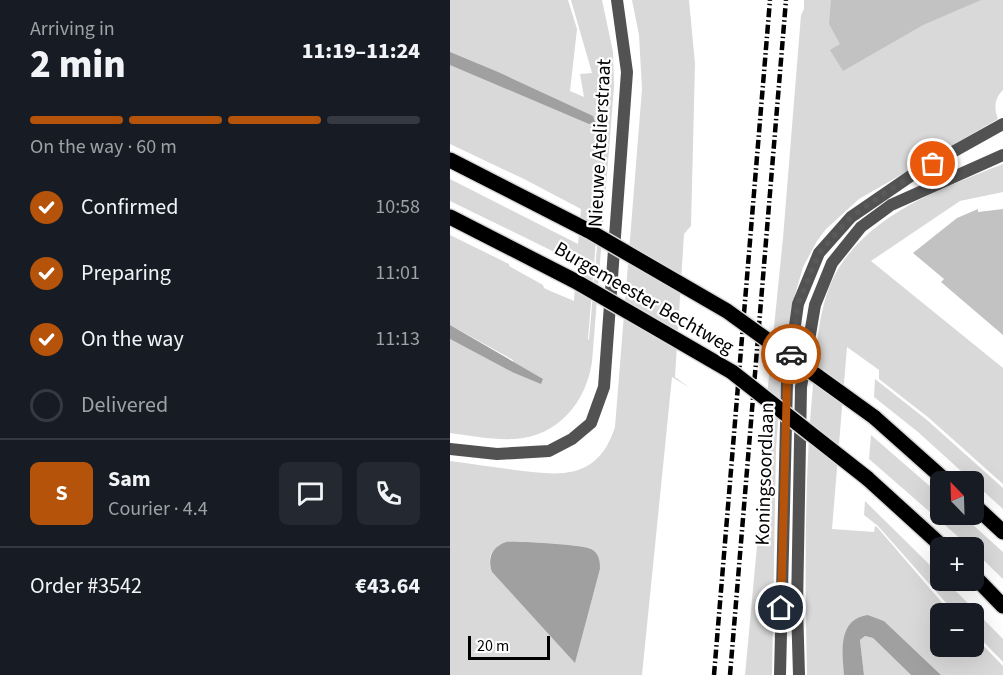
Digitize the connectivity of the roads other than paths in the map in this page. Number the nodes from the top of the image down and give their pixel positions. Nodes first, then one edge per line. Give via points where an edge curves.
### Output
1 (617, 0) edge
2 (1003, 124) edge
3 (1003, 155) edge
4 (450, 160) edge
5 (450, 217) edge
6 (450, 449) edge
7 (935, 471) edge
8 (984, 514) edge
9 (1003, 532) edge
10 (932, 537) edge
11 (984, 586) edge
12 (1003, 606) edge
13 (780, 675) edge
14 (799, 675) edge

1 - 6 street, Nieuwe Atelierstraat via 627,72 604,387 591,423 549,451 497,454
2 - 13 street, Koningsoordlaan via 915,173 851,217 819,253 798,304 787,382
3 - 14 street, Koningsoordlaan via 891,205 861,227 832,263 815,305 801,387
4 - 7 main road, Burgemeester Bechtweg, bridge via 589,231 727,311 874,417
5 - 10 main road, Burgemeester Bechtweg, bridge via 575,281 732,372 867,478
8 - 9 main road
11 - 12 main road

